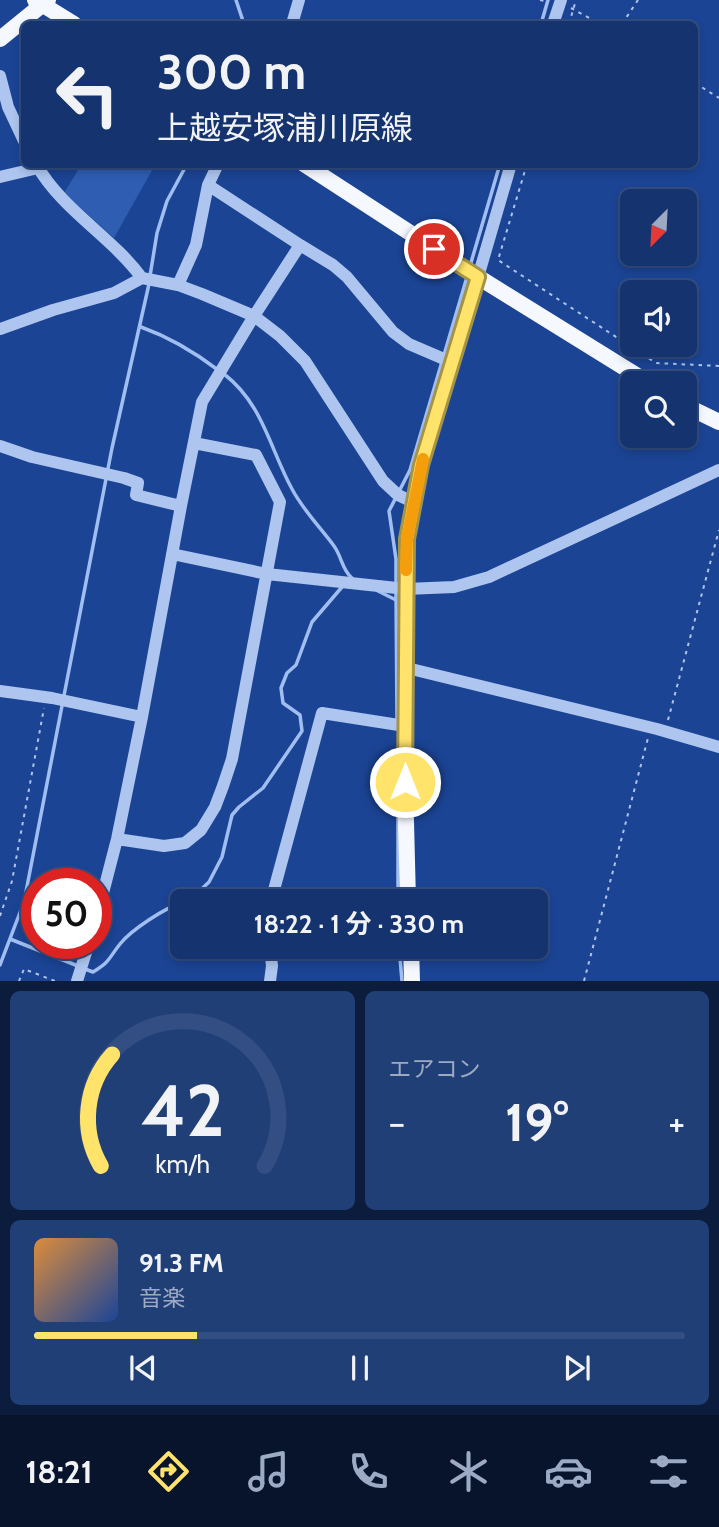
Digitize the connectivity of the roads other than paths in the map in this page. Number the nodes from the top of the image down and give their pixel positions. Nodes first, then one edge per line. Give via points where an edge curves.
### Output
1 (299, 0) edge
2 (41, 2) edge
3 (560, 2) edge
4 (70, 21) edge
5 (293, 21) edge
6 (554, 21) edge
7 (0, 38) edge
8 (0, 76) edge
9 (21, 135) edge
10 (30, 168) edge
11 (38, 168) edge
12 (216, 168) edge
13 (310, 168) edge
14 (511, 168) edge
15 (0, 177) edge
16 (208, 185) junction
17 (300, 245) junction
18 (478, 277) junction
19 (142, 278) junction
20 (178, 285) junction
21 (254, 316) junction
22 (0, 329) edge
23 (451, 362) junction
24 (630, 371) edge
25 (697, 411) edge
26 (719, 422) edge
27 (194, 443) junction
28 (0, 446) edge
29 (719, 470) edge
30 (413, 502) junction
31 (181, 506) junction
32 (172, 554) junction
33 (267, 574) junction
34 (406, 589) junction
35 (407, 668) junction
36 (0, 691) edge
37 (142, 717) junction
38 (405, 726) junction
39 (719, 747) edge
40 (117, 839) junction
41 (109, 868) edge
42 (274, 889) edge
43 (408, 889) edge
44 (84, 959) edge
45 (271, 959) edge
46 (411, 959) edge
47 (77, 981) edge
48 (270, 981) edge
49 (412, 981) edge

1 - 5 street
2 - 4 main road
2 - 7 main road
3 - 6 street
8 - 9 street
10 - 15 street
11 - 19 street via 59,196 127,258
12 - 16 street
13 - 18 main road
14 - 18 street
16 - 17 street
16 - 20 street via 196,245
17 - 21 street
17 - 23 street via 347,277 409,344
18 - 23 main road
18 - 24 main road
19 - 20 street
19 - 22 street via 114,293
20 - 21 street
21 - 27 street via 202,402
21 - 30 street via 305,361 383,481
23 - 30 main road
25 - 26 main road
27 - 31 street
27 - 33 street via 256,455 270,478 280,502
28 - 31 street via 124,478 138,483 136,495
29 - 34 street via 489,577 454,587
30 - 34 main road
31 - 32 street
32 - 33 street
32 - 37 street
33 - 34 street
33 - 40 street via 232,759 215,807 201,830 185,843 164,846
34 - 35 main road
35 - 38 main road
35 - 39 street
36 - 37 street
37 - 40 street
38 - 42 street via 322,713
38 - 43 main road
40 - 41 street
44 - 47 street
45 - 48 street
46 - 49 main road

